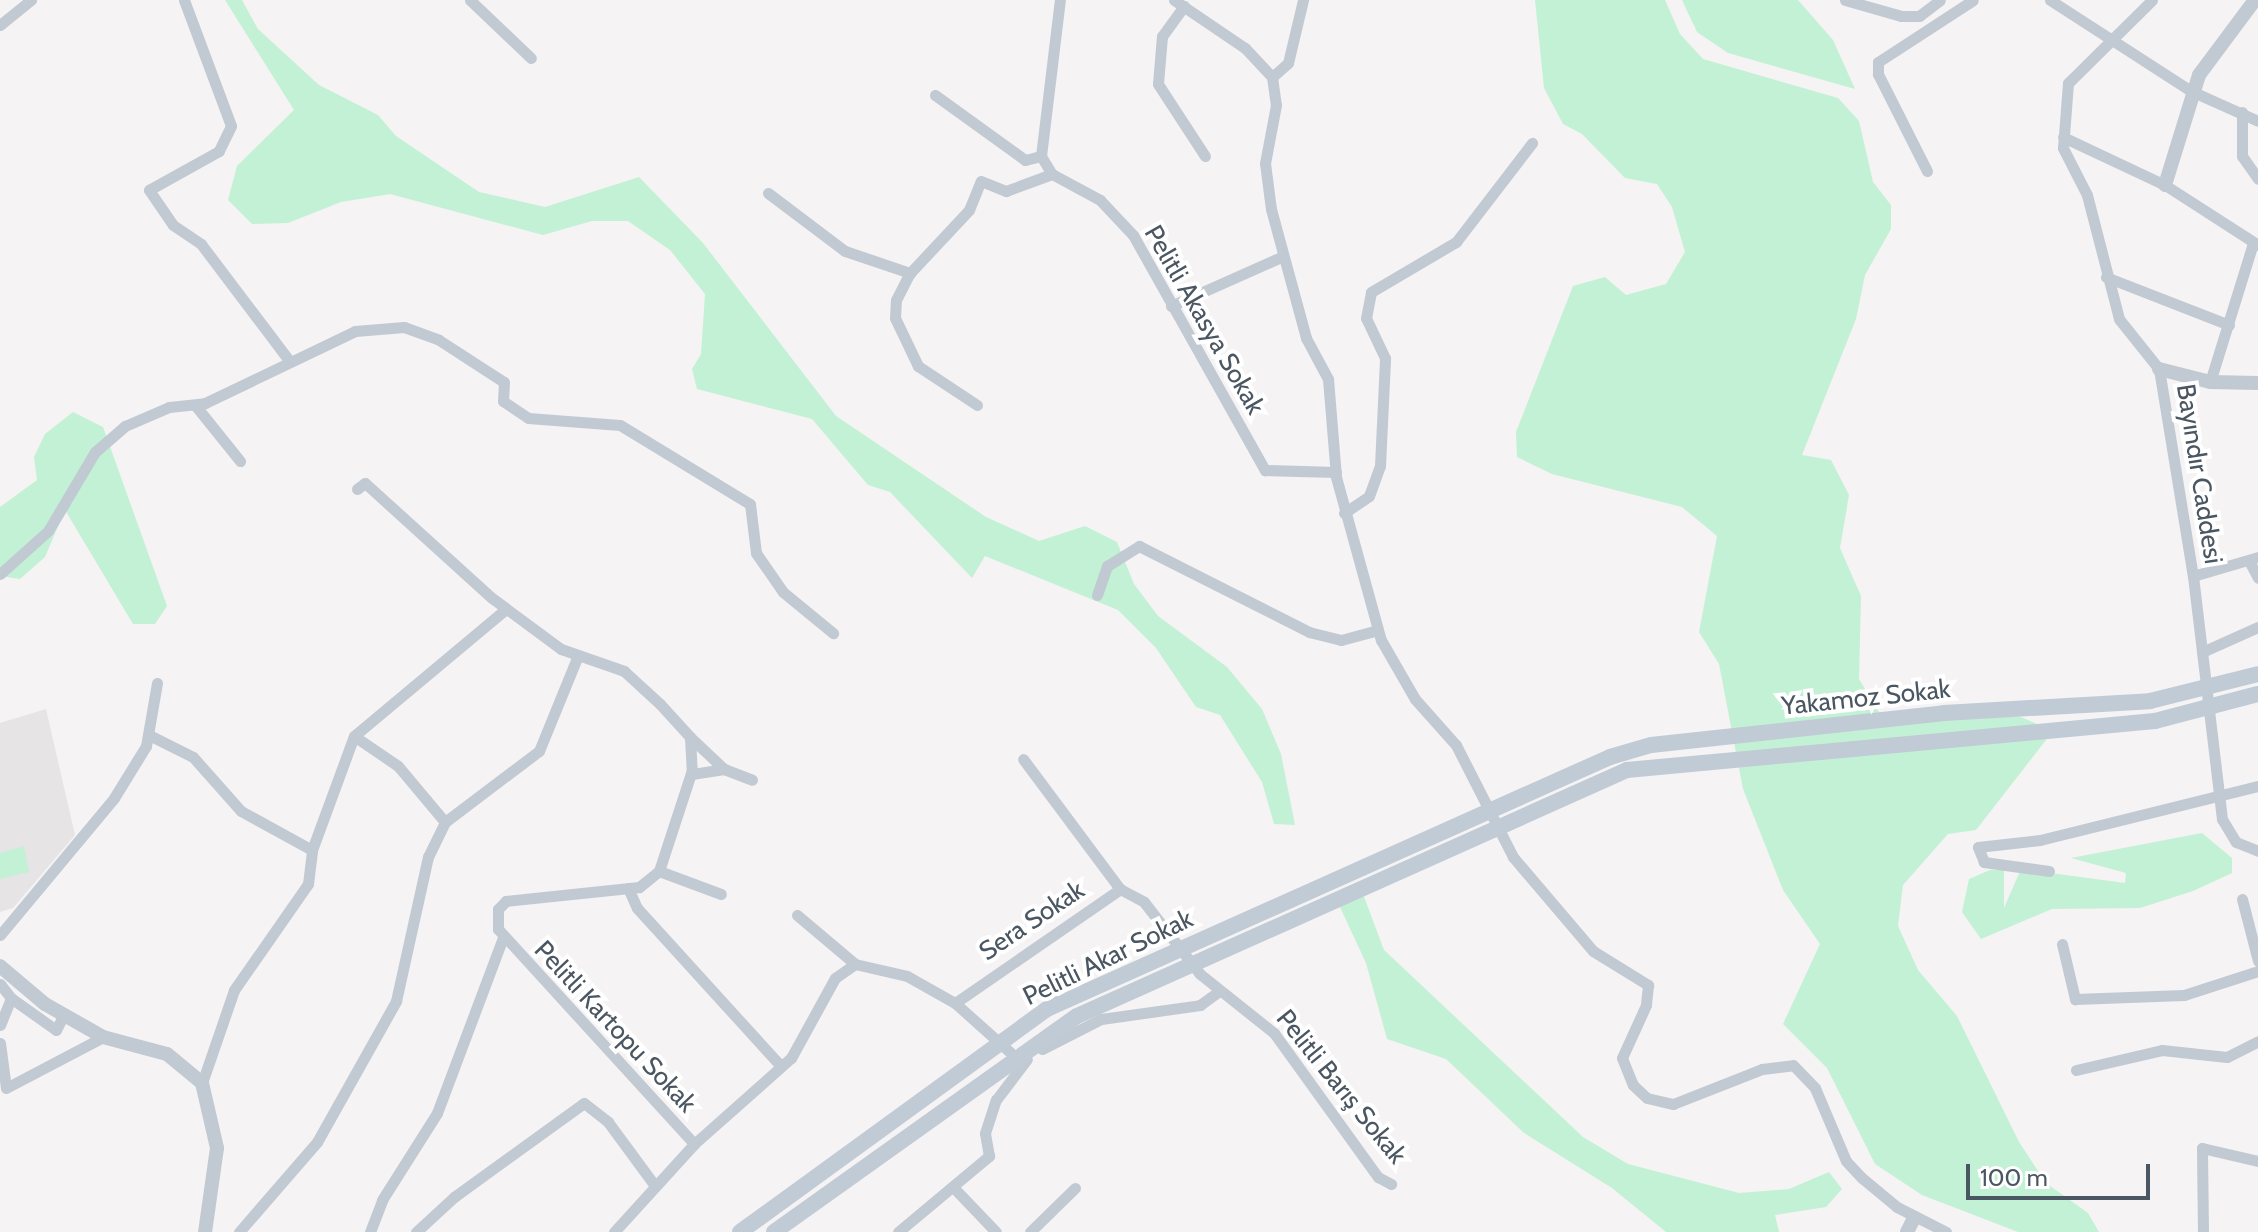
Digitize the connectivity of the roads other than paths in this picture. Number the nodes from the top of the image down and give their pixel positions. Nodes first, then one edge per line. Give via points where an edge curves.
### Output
1 (31, 0) edge
2 (184, 0) edge
3 (470, 0) edge
4 (1060, 0) edge
5 (1303, 0) edge
6 (1845, 0) edge
7 (1940, 0) edge
8 (1973, 0) edge
9 (2050, 0) edge
10 (2152, 0) edge
11 (2255, 0) edge
12 (1179, 3) edge
13 (0, 25) edge
14 (2113, 38) junction
15 (531, 58) dead end
16 (1272, 77) junction
17 (2191, 91) junction
18 (935, 95) dead end
19 (2242, 112) junction
20 (2258, 121) edge
21 (2063, 137) junction
22 (1532, 143) dead end
23 (1041, 156) junction
24 (1205, 156) dead end
25 (1927, 171) dead end
26 (1052, 174) junction
27 (2258, 179) edge
28 (2165, 185) junction
29 (768, 193) dead end
30 (2255, 244) edge
31 (1281, 257) junction
32 (910, 273) junction
33 (2106, 277) junction
34 (1171, 306) junction
35 (2229, 325) junction
36 (288, 359) junction
37 (2159, 369) junction
38 (2210, 382) junction
39 (2258, 383) edge
40 (195, 405) junction
41 (977, 405) dead end
42 (240, 461) dead end
43 (1336, 472) junction
44 (357, 489) dead end
45 (1344, 513) junction
46 (2253, 559) edge
47 (0, 574) edge
48 (2193, 576) junction
49 (2258, 578) edge
50 (1097, 595) dead end
51 (506, 609) junction
52 (2258, 627) edge
53 (1378, 630) junction
54 (833, 633) dead end
55 (2202, 652) junction
56 (577, 658) junction
57 (2258, 674) edge
58 (157, 683) dead end
59 (2206, 691) junction
60 (2258, 694) edge
61 (2209, 711) junction
62 (149, 735) junction
63 (354, 736) junction
64 (690, 737) junction
65 (1023, 759) dead end
66 (724, 769) junction
67 (691, 774) junction
68 (752, 780) dead end
69 (2258, 786) edge
70 (2218, 797) junction
71 (1489, 810) junction
72 (445, 822) junction
73 (1497, 828) junction
74 (312, 850) junction
75 (2258, 851) edge
76 (659, 871) junction
77 (2049, 871) dead end
78 (628, 888) junction
79 (1120, 889) junction
80 (721, 894) dead end
81 (2242, 899) dead end
82 (797, 915) dead end
83 (0, 935) edge
84 (502, 940) junction
85 (2062, 944) dead end
86 (1180, 949) junction
87 (2258, 961) edge
88 (855, 964) junction
89 (1191, 965) junction
90 (0, 967) edge
91 (2258, 971) edge
92 (0, 984) edge
93 (1219, 991) junction
94 (11, 998) junction
95 (955, 1003) junction
96 (64, 1014) junction
97 (0, 1025) edge
98 (103, 1037) junction
99 (2258, 1041) edge
100 (1001, 1042) junction
101 (0, 1043) edge
102 (1019, 1059) junction
103 (781, 1066) junction
104 (2076, 1070) dead end
105 (202, 1083) junction
106 (694, 1144) junction
107 (2258, 1161) edge
108 (653, 1183) junction
109 (1391, 1184) dead end
110 (953, 1187) junction
111 (1075, 1188) dead end
112 (1914, 1218) junction
113 (205, 1232) edge
114 (239, 1232) edge
115 (370, 1232) edge
116 (416, 1232) edge
117 (614, 1232) edge
118 (740, 1232) edge
119 (774, 1232) edge
120 (898, 1232) edge
121 (996, 1232) edge
122 (1030, 1232) edge
123 (1907, 1232) edge
124 (1946, 1232) edge
125 (2203, 1232) edge

1 - 13 street
2 - 36 street via 231,126 219,151 149,190 173,225 201,244
3 - 15 street
4 - 23 street
5 - 16 street via 1288,63
6 - 7 street via 1901,16 1919,16
8 - 25 street via 1878,62 1878,74
9 - 14 street
10 - 14 street, Bayındır Caddesi
11 - 17 street
12 - 16 street via 1245,48
12 - 24 street via 1162,36 1158,84
14 - 17 street
14 - 21 street, Bayındır Caddesi via 2068,83
16 - 31 street via 1277,91 1265,163
17 - 19 street
17 - 28 street
18 - 23 street via 1025,160
19 - 20 street
19 - 27 street via 2242,156
21 - 28 street
21 - 33 street, Bayındır Caddesi via 2087,195
22 - 45 street via 1456,242 1371,292 1366,318 1385,358 1380,466 1369,496
23 - 26 street, Pelitli Akasya Sokak
26 - 32 street via 1006,191 981,181 969,210
26 - 34 street, Pelitli Akasya Sokak via 1116,214
28 - 30 street
29 - 32 street via 845,251
30 - 35 street
31 - 34 street
31 - 43 street via 1306,338 1328,379
32 - 41 street via 896,300 895,318 907,347 933,379 954,385
33 - 35 street
33 - 37 street, Bayındır Caddesi via 2119,319
34 - 43 street, Pelitli Akasya Sokak via 1265,470
35 - 38 street
36 - 40 street
36 - 54 street via 355,331 404,327 439,340 504,382 503,401 528,418 620,425 750,504 763,563 783,592
37 - 38 street
37 - 48 street, Bayındır Caddesi
38 - 39 street
40 - 42 street
40 - 47 street via 138,418 107,439 54,524
43 - 45 street
44 - 51 street via 365,483
45 - 53 street
46 - 48 street
46 - 49 street
48 - 55 street, Bayındır Caddesi
50 - 53 street via 1107,566 1139,546 1309,632 1341,640
51 - 56 street
51 - 63 street
52 - 55 street
53 - 71 street via 1415,699 1456,745
55 - 59 street, Bayındır Caddesi
56 - 64 street via 624,671
56 - 72 street via 539,751
57 - 59 main road, Yakamoz Sokak
58 - 62 street
59 - 61 street, Bayındır Caddesi
59 - 71 main road, Yakamoz Sokak via 1651,745 1584,767
60 - 61 main road, Yakamoz Sokak
61 - 70 street, Bayındır Caddesi
61 - 73 main road, Yakamoz Sokak via 2155,721 1635,767
62 - 74 street via 193,757 241,811
62 - 83 street via 114,798
63 - 72 street via 398,766
63 - 74 street
64 - 66 street
64 - 67 street
65 - 79 street, Sera Sokak
66 - 67 street
66 - 68 street
67 - 76 street
69 - 70 street
70 - 75 street, Bayındır Caddesi via 2225,829 2236,842
70 - 77 street via 2040,840 1978,847 1984,862
71 - 73 street
71 - 86 main road, Pelitli Akar Sokak
72 - 114 street via 428,857 396,1001 317,1142
73 - 89 main road, Pelitli Akar Sokak
73 - 112 street via 1513,857 1593,951 1648,985 1646,1005 1622,1058 1633,1085 1647,1098 1673,1104 1762,1069 1793,1065 1822,1101 1846,1161
74 - 105 street via 298,907 228,1001
76 - 78 street, Pelitli Kartopu Sokak
76 - 80 street
78 - 84 street, Pelitli Kartopu Sokak via 506,901 497,917
78 - 103 street via 637,908
79 - 86 street, Pelitli Barış Sokak via 1144,902
79 - 95 street, Sera Sokak
81 - 87 street
82 - 88 street
84 - 106 street, Pelitli Kartopu Sokak
84 - 115 street via 437,1113 382,1200
85 - 91 street via 2075,999 2184,995
86 - 89 street, Pelitli Barış Sokak
86 - 100 main road, Pelitli Akar Sokak via 1047,1009
88 - 95 street via 907,976
88 - 103 street, Pelitli Kartopu Sokak via 835,978 808,1036
89 - 93 street, Pelitli Barış Sokak
89 - 102 main road, Pelitli Akar Sokak via 1077,1016
90 - 96 street
92 - 94 street
93 - 102 street via 1200,1005 1101,1019
93 - 109 street, Pelitli Barış Sokak via 1274,1033 1378,1177
94 - 96 street via 56,1030
94 - 97 street
95 - 100 street
96 - 98 street
98 - 101 street via 6,1088
98 - 105 street via 167,1054
99 - 104 street via 2227,1057 2162,1050
100 - 102 street
100 - 118 main road, Pelitli Akar Sokak
102 - 110 street via 988,1121 989,1156
102 - 119 main road, Pelitli Akar Sokak
103 - 106 street, Pelitli Kartopu Sokak
105 - 113 street via 217,1148
106 - 108 street
107 - 125 street via 2202,1148
108 - 116 street via 608,1122 584,1103 454,1197
108 - 117 street
110 - 120 street
110 - 121 street
111 - 122 street
112 - 123 street
112 - 124 street

